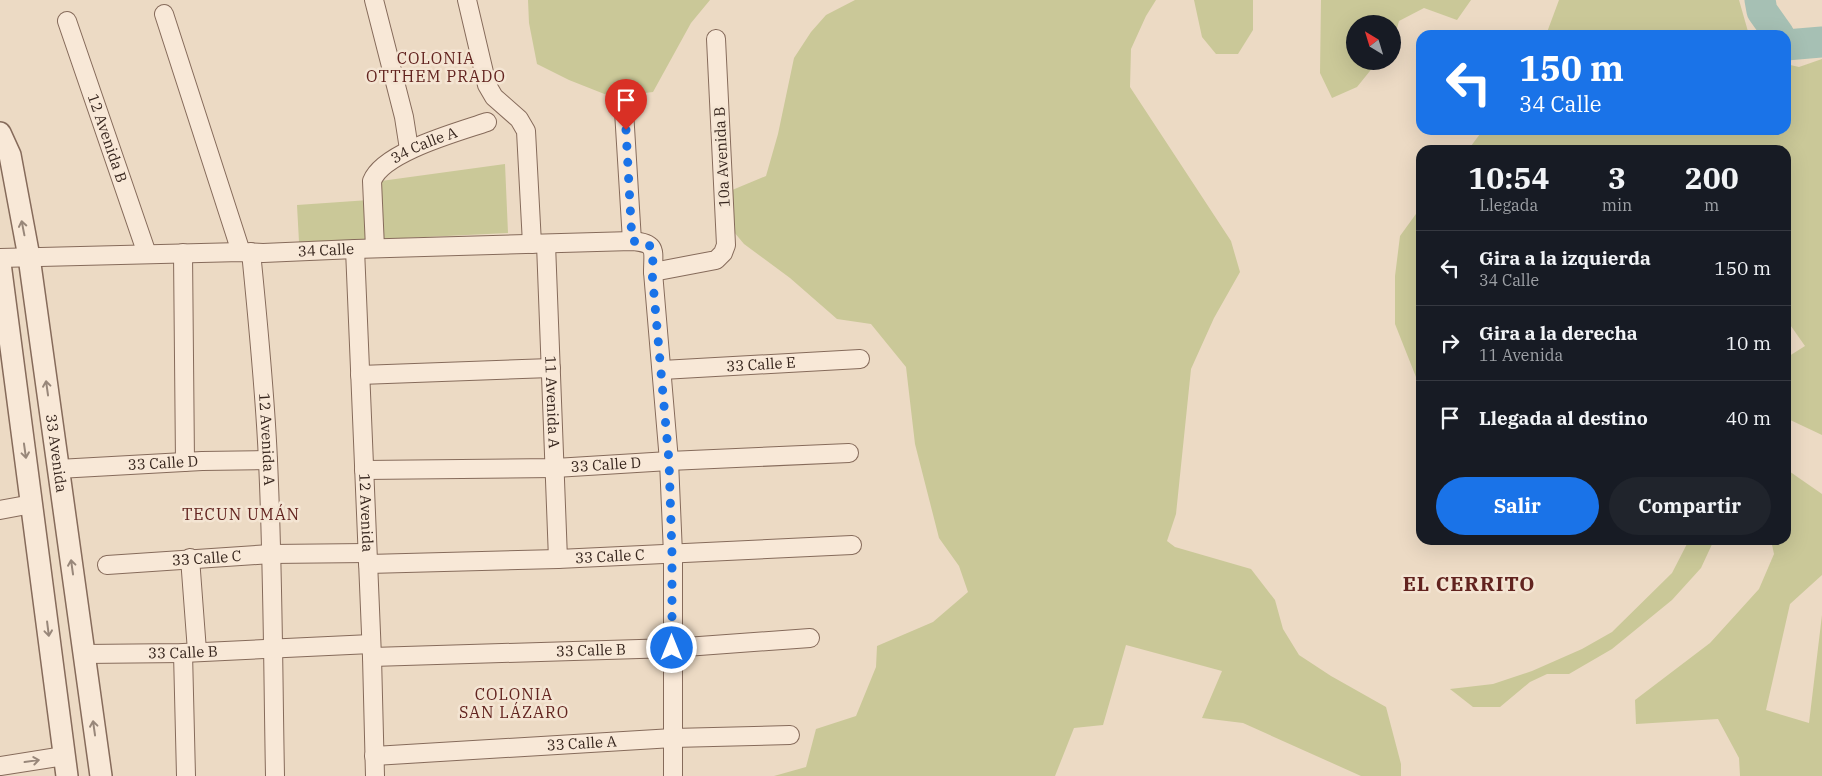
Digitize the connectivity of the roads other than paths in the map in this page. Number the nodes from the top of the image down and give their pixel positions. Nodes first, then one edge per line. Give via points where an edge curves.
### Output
1 (374, 0) edge
2 (467, 0) edge
3 (164, 14) dead end
4 (67, 21) dead end
5 (716, 39) dead end
6 (624, 111) dead end
7 (487, 122) dead end
8 (0, 133) edge
9 (409, 149) junction
10 (632, 241) junction
11 (539, 244) junction
12 (355, 248) junction
13 (375, 248) junction
14 (246, 252) junction
15 (183, 253) junction
16 (147, 254) junction
17 (29, 257) junction
18 (0, 258) edge
19 (0, 264) edge
20 (652, 272) junction
21 (860, 359) dead end
22 (551, 368) junction
23 (662, 370) junction
24 (360, 375) junction
25 (849, 453) dead end
26 (268, 460) junction
27 (669, 461) junction
28 (185, 462) junction
29 (554, 468) junction
30 (58, 469) junction
31 (364, 470) junction
32 (32, 504) junction
33 (0, 510) edge
34 (852, 545) dead end
35 (271, 554) junction
36 (672, 554) junction
37 (190, 558) junction
38 (367, 558) junction
39 (558, 559) junction
40 (106, 565) dead end
41 (810, 638) dead end
42 (272, 648) junction
43 (672, 648) junction
44 (372, 651) junction
45 (190, 652) junction
46 (84, 654) junction
47 (790, 735) dead end
48 (673, 738) junction
49 (374, 756) junction
50 (0, 766) edge
51 (66, 766) edge
52 (101, 776) edge
53 (186, 776) edge
54 (275, 776) edge
55 (375, 776) edge
56 (673, 776) edge

1 - 9 street
2 - 11 street, 11 Avenida A via 486,84 526,130
3 - 14 street, 12 Avenida A
4 - 16 street, 12 Avenida B
5 - 20 street, 10a Avenida B via 726,245 716,260
6 - 10 street
7 - 9 street, 34 Calle A
17 -> 8 street, 33 Avenida via 10,155
9 - 13 street, 34 Calle A via 381,168 372,181
10 - 11 street, 34 Calle
10 - 20 street, 34 Calle via 651,246
11 - 13 street, 34 Calle
11 - 22 street, 11 Avenida A
12 - 13 street, 34 Calle
12 - 14 street, 34 Calle
12 - 24 street, 12 Avenida
14 - 15 street, 34 Calle
14 - 26 street, 12 Avenida A via 261,352
15 - 16 street, 34 Calle
15 - 28 street
16 - 17 street, 34 Calle
17 - 18 street, 34 Calle
30 -> 17 street, 33 Avenida
19 -> 32 street, 33 Avenida
20 - 23 street
21 - 23 street, 33 Calle E
22 - 24 street
22 - 29 street, 11 Avenida A
23 - 27 street
24 - 31 street, 12 Avenida
25 - 27 street, 33 Calle D
26 - 28 street, 33 Calle D
26 - 35 street, 12 Avenida A
27 - 29 street, 33 Calle D
27 - 36 street
28 - 30 street, 33 Calle D
29 - 31 street, 33 Calle D
29 - 39 street, 11 Avenida A
46 -> 30 street, 33 Avenida
31 - 38 street, 12 Avenida
32 - 33 street
32 -> 51 street, 33 Avenida
34 - 36 street, 33 Calle C
35 - 37 street, 33 Calle C
35 - 38 street, 33 Calle C
35 - 42 street, 12 Avenida A
36 - 39 street, 33 Calle C
36 - 43 street
37 - 40 street, 33 Calle C
37 - 45 street
38 - 39 street, 33 Calle C
38 - 44 street, 12 Avenida
41 - 43 street, 33 Calle B
42 - 44 street, 33 Calle B
42 - 45 street, 33 Calle B
42 - 54 street, 12 Avenida A
43 - 44 street, 33 Calle B
43 - 48 street
44 - 49 street, 12 Avenida
45 - 46 street, 33 Calle B
45 - 53 street
52 -> 46 street, 33 Avenida
47 - 48 street, 33 Calle A
48 - 49 street, 33 Calle A
48 - 56 street
49 - 55 street, 12 Avenida
50 -> 51 street

